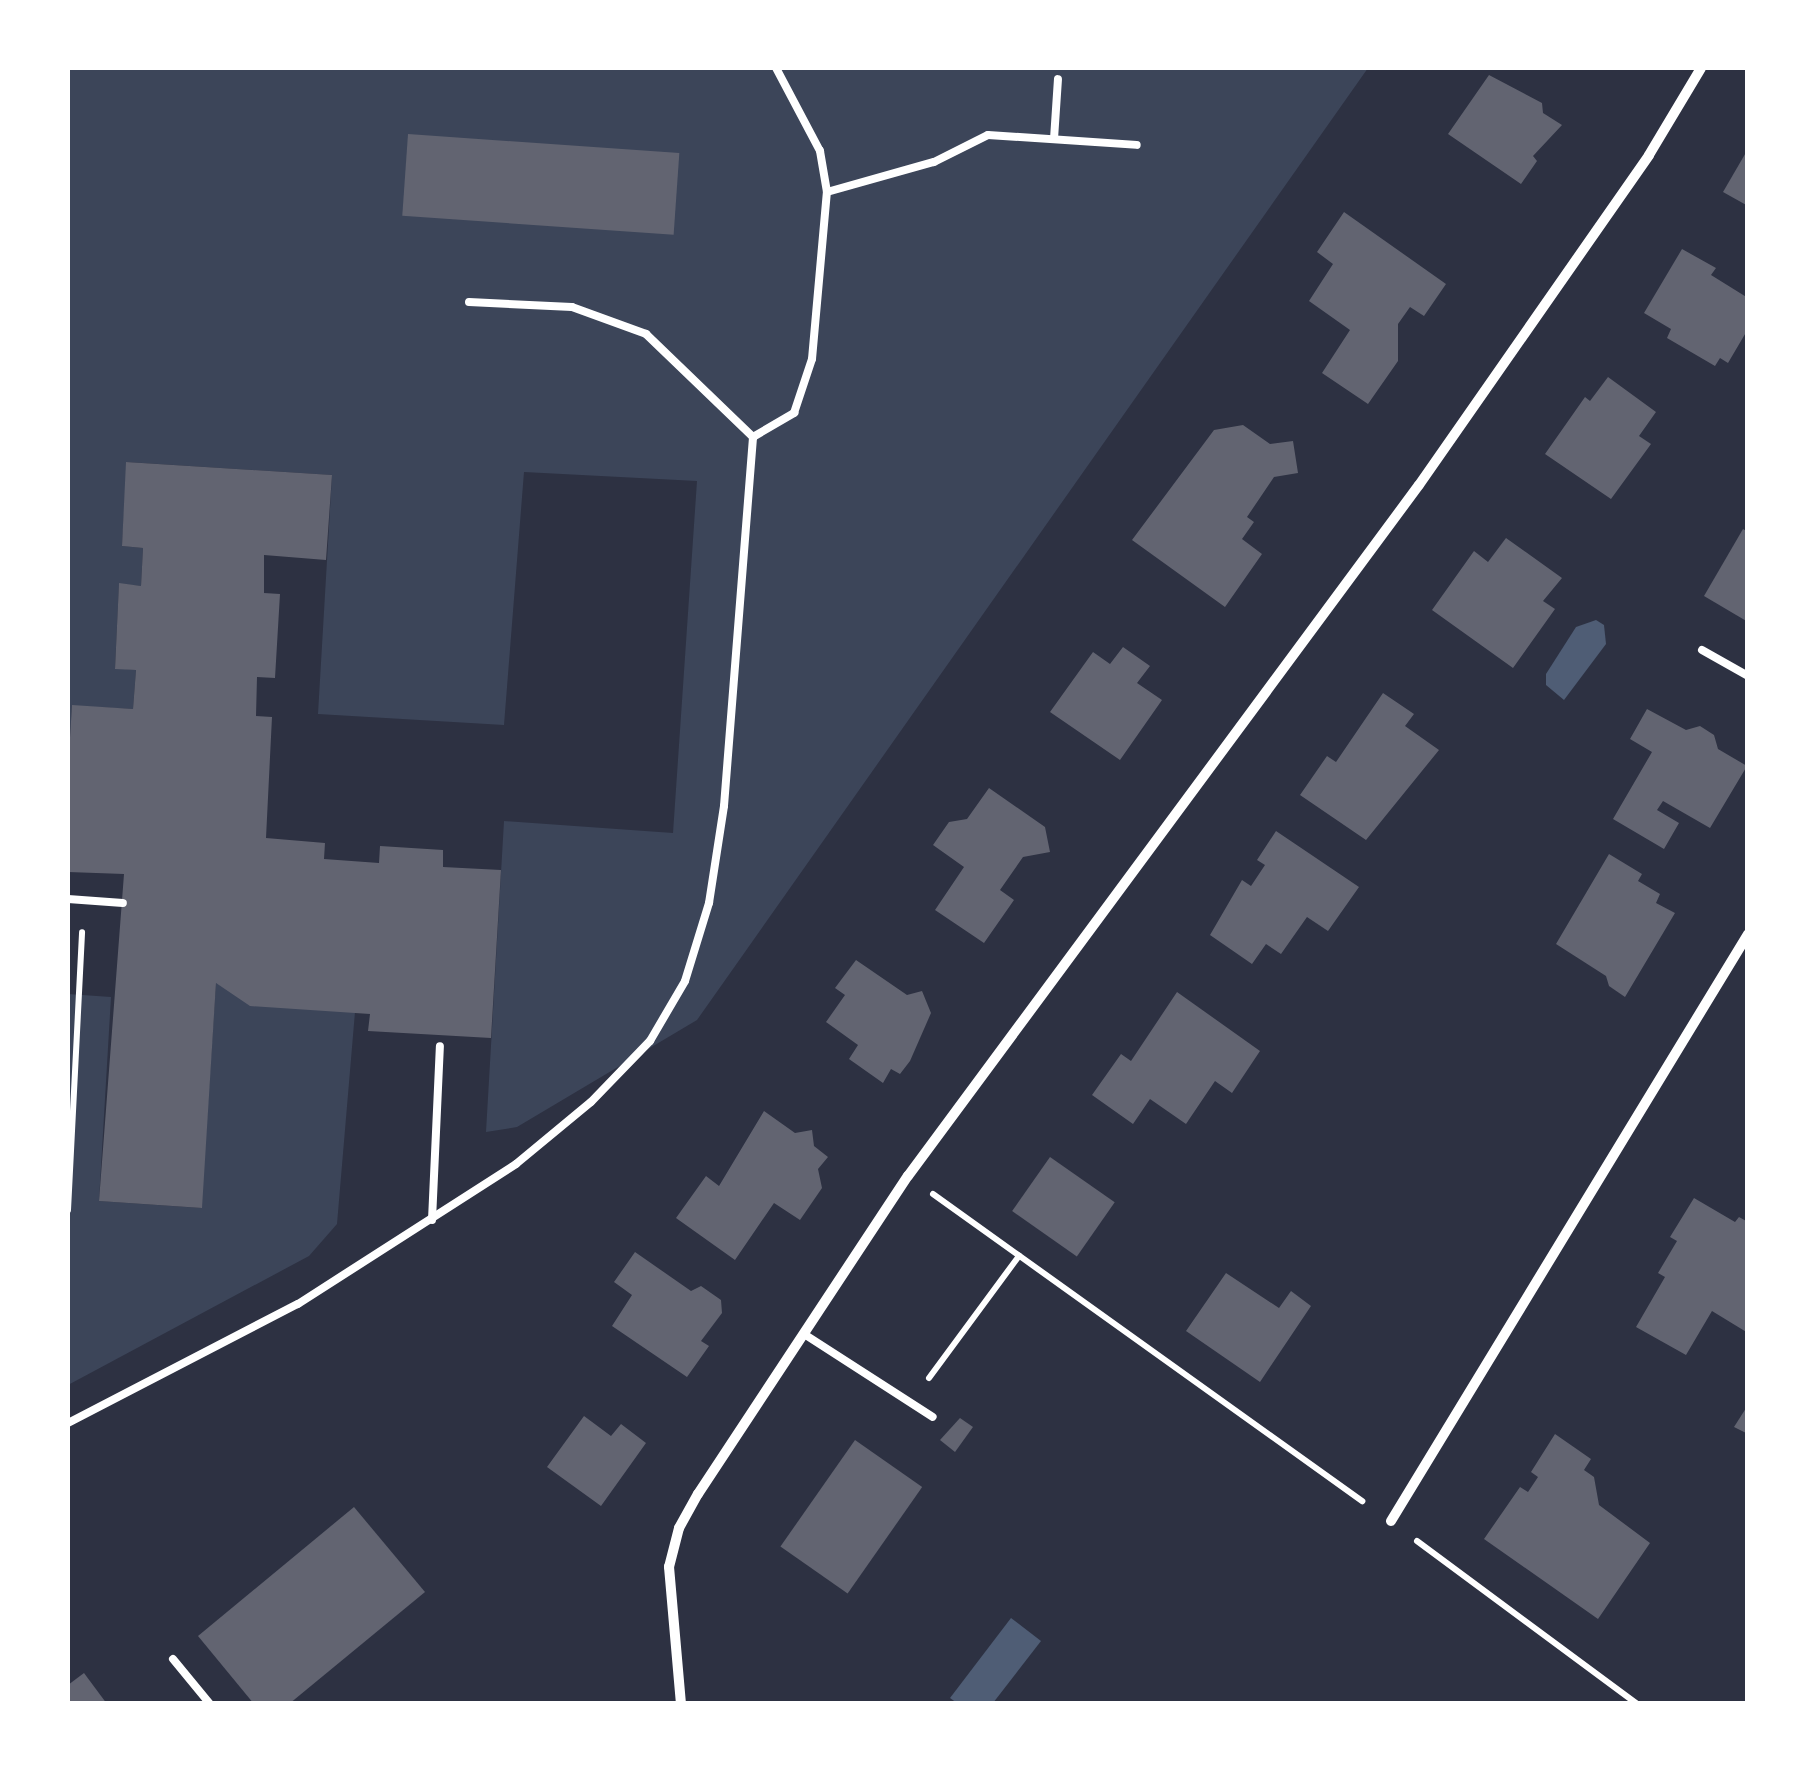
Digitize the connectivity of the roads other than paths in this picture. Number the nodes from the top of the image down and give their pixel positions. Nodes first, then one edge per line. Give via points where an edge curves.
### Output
1 (776, 68) edge
2 (1701, 68) edge
3 (1058, 80) dead end
4 (1054, 139) junction
5 (1137, 145) dead end
6 (827, 192) junction
7 (470, 302) dead end
8 (753, 437) junction
9 (1702, 650) dead end
10 (1748, 676) edge
11 (68, 899) edge
12 (124, 903) dead end
13 (1748, 934) edge
14 (440, 1046) dead end
15 (432, 1220) junction
16 (804, 1334) junction
17 (933, 1418) dead end
18 (68, 1423) edge
19 (1391, 1522) road end
20 (173, 1659) dead end
21 (210, 1704) edge
22 (682, 1704) edge

1 - 6 lane via 820,151
2 - 16 street via 1650,155 1419,485 908,1176
3 - 4 lane
4 - 5 lane
4 - 6 lane via 988,135 934,162
6 - 8 lane via 812,360 794,413
7 - 8 lane via 572,306 646,334
8 - 15 lane via 724,806 709,902 685,981 650,1040 591,1102
9 - 10 lane
11 - 12 lane
13 - 19 street
14 - 15 lane
15 - 18 lane via 298,1304
16 - 17 lane
16 - 22 street via 679,1528 669,1567
20 - 21 lane

